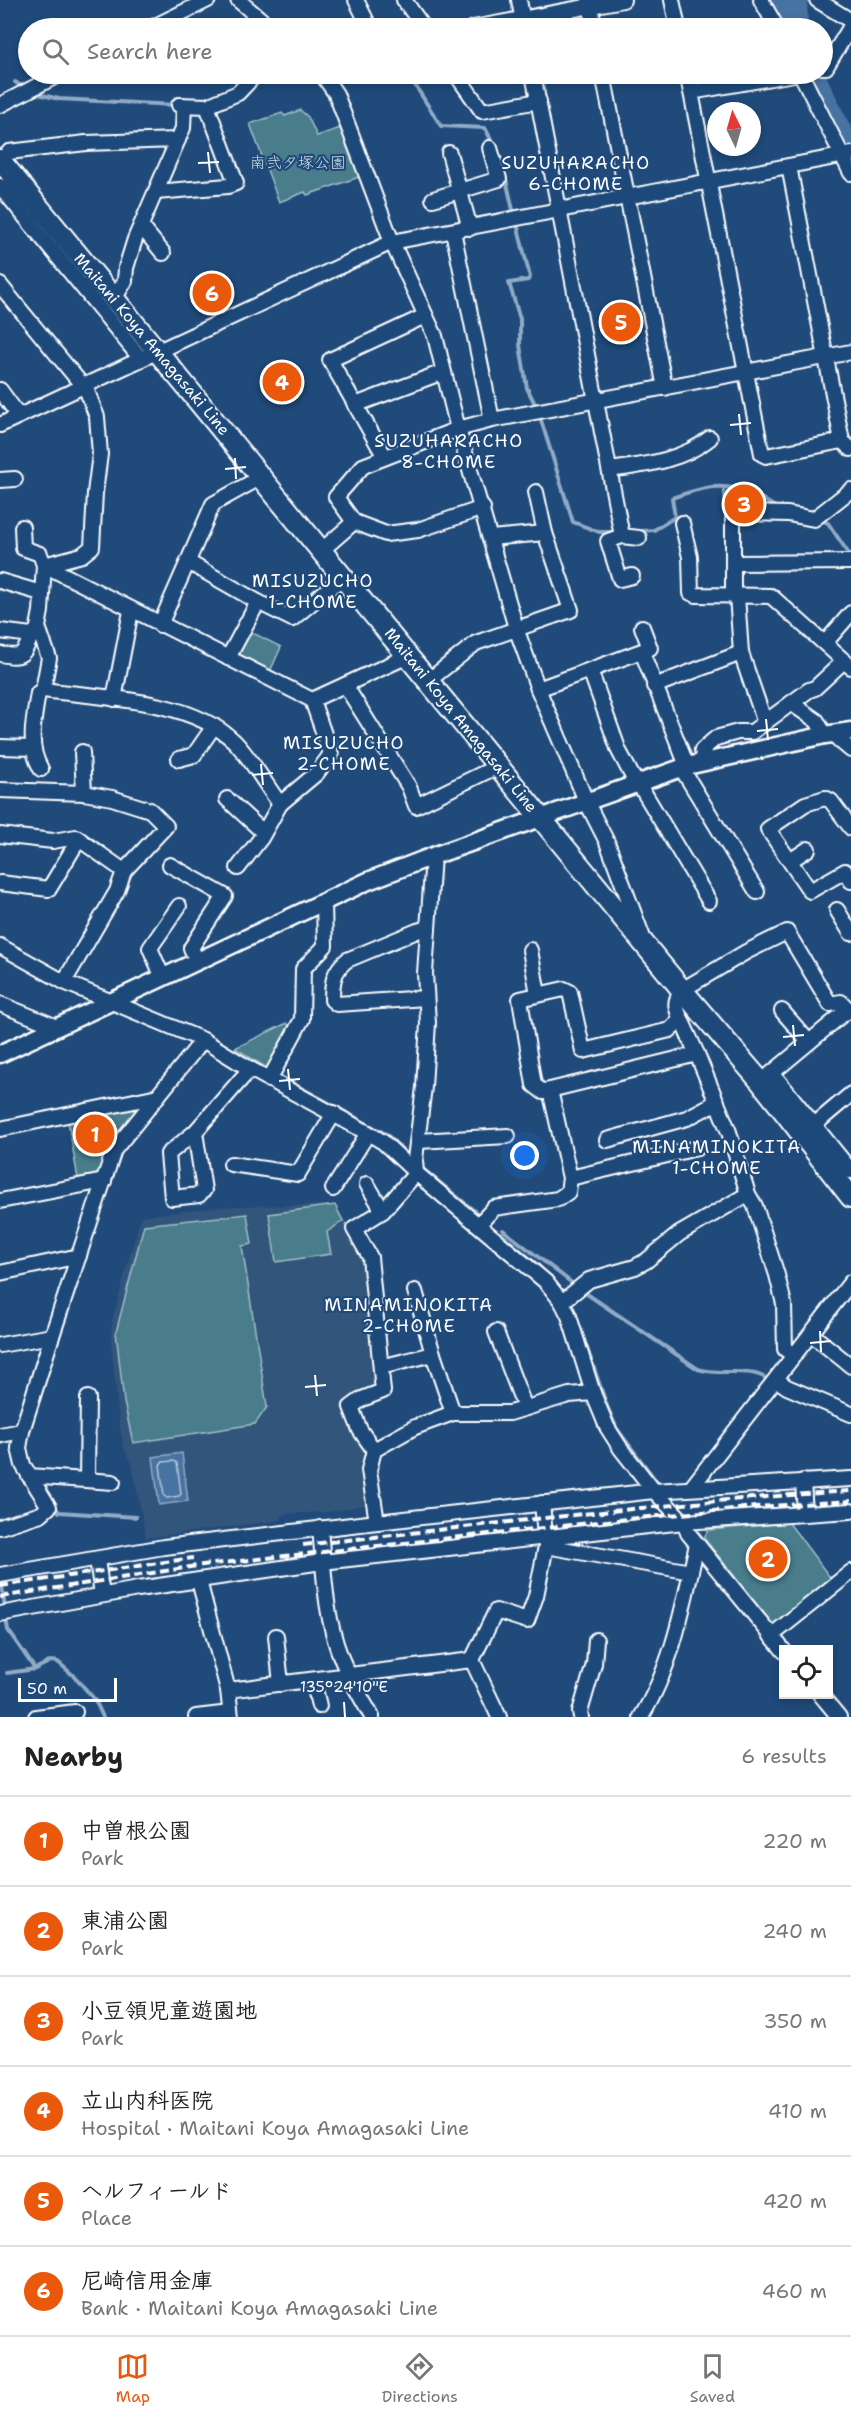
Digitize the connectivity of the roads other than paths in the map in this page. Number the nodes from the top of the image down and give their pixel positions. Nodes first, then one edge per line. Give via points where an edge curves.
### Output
1 (208, 0) edge
2 (238, 0) edge
3 (356, 0) edge
4 (404, 0) edge
5 (519, 0) edge
6 (623, 0) edge
7 (672, 0) edge
8 (761, 0) edge
9 (817, 0) edge
10 (590, 3) edge
11 (171, 18) edge
12 (259, 18) edge
13 (365, 18) edge
14 (417, 18) edge
15 (523, 18) edge
16 (543, 18) edge
17 (593, 18) edge
18 (676, 18) edge
19 (771, 18) edge
20 (851, 21) edge
21 (851, 26) edge
22 (833, 56) edge
23 (41, 84) edge
24 (247, 84) edge
25 (329, 84) edge
26 (463, 84) edge
27 (535, 84) edge
28 (605, 84) edge
29 (689, 84) edge
30 (737, 84) edge
31 (807, 84) edge
32 (691, 92) junction
33 (538, 101) junction
34 (0, 105) edge
35 (207, 106) junction
36 (178, 140) junction
37 (490, 148) dead end
38 (449, 153) dead end
39 (847, 155) edge
40 (789, 166) junction
41 (851, 173) edge
42 (3, 174) edge
43 (709, 182) junction
44 (460, 191) junction
45 (156, 192) junction
46 (627, 197) junction
47 (433, 199) dead end
48 (559, 211) junction
49 (141, 226) junction
50 (470, 228) junction
51 (453, 231) junction
52 (392, 242) junction
53 (163, 254) dead end
54 (0, 285) edge
55 (114, 299) junction
56 (425, 316) junction
57 (851, 352) edge
58 (150, 355) junction
59 (827, 357) junction
60 (443, 372) junction
61 (745, 372) junction
62 (82, 386) junction
63 (665, 388) junction
64 (0, 390) edge
65 (596, 402) junction
66 (355, 405) junction
67 (19, 416) junction
68 (492, 420) junction
69 (0, 425) edge
70 (458, 429) junction
71 (710, 438) dead end
72 (847, 445) edge
73 (385, 458) junction
74 (610, 470) junction
75 (261, 477) junction
76 (15, 479) dead end
77 (0, 480) edge
78 (851, 490) edge
79 (536, 492) dead end
80 (483, 508) junction
81 (354, 522) junction
82 (682, 524) dead end
83 (22, 527) dead end
84 (545, 533) junction
85 (622, 536) junction
86 (490, 538) junction
87 (639, 538) dead end
88 (321, 550) junction
89 (188, 562) junction
90 (734, 562) junction
91 (851, 562) edge
92 (44, 565) junction
93 (632, 576) dead end
94 (343, 577) junction
95 (0, 581) edge
96 (41, 593) junction
97 (735, 595) junction
98 (258, 602) junction
99 (131, 611) junction
100 (851, 613) edge
101 (160, 625) junction
102 (642, 627) dead end
103 (516, 628) junction
104 (0, 631) edge
105 (34, 633) junction
106 (825, 644) junction
107 (642, 652) junction
108 (741, 653) junction
109 (0, 654) edge
110 (408, 656) junction
111 (228, 658) junction
112 (848, 664) edge
113 (590, 670) junction
114 (428, 681) junction
115 (345, 685) junction
116 (654, 686) junction
117 (538, 688) junction
118 (43, 690) junction
119 (114, 699) junction
120 (312, 700) junction
121 (791, 703) junction
122 (765, 723) junction
123 (214, 726) junction
124 (838, 733) edge
125 (729, 735) junction
126 (0, 747) edge
127 (33, 748) junction
128 (851, 750) edge
129 (82, 752) dead end
130 (741, 754) junction
131 (179, 759) dead end
132 (706, 762) junction
133 (498, 765) junction
134 (685, 768) junction
135 (41, 769) dead end
136 (638, 784) junction
137 (0, 790) edge
138 (84, 793) junction
139 (227, 798) dead end
140 (587, 802) junction
141 (280, 804) junction
142 (540, 817) junction
143 (851, 828) edge
144 (262, 832) junction
145 (0, 835) edge
146 (79, 839) junction
147 (808, 849) dead end
148 (433, 856) junction
149 (790, 861) junction
150 (170, 865) dead end
151 (238, 868) dead end
152 (761, 869) dead end
153 (124, 871) junction
154 (748, 877) junction
155 (851, 881) edge
156 (0, 883) edge
157 (757, 892) dead end
158 (324, 902) junction
159 (710, 902) dead end
160 (178, 906) dead end
161 (837, 910) dead end
162 (428, 928) junction
163 (851, 933) edge
164 (645, 944) junction
165 (0, 948) edge
166 (530, 950) dead end
167 (197, 961) junction
168 (163, 978) junction
169 (64, 982) junction
170 (682, 990) junction
171 (538, 994) junction
172 (426, 998) junction
173 (111, 1002) junction
174 (0, 1004) edge
175 (782, 1011) dead end
176 (850, 1011) edge
177 (681, 1019) junction
178 (57, 1027) junction
179 (203, 1040) junction
180 (809, 1042) junction
181 (0, 1054) edge
182 (697, 1054) junction
183 (250, 1069) junction
184 (766, 1077) junction
185 (269, 1080) junction
186 (550, 1090) junction
187 (851, 1094) edge
188 (158, 1096) junction
189 (717, 1102) junction
190 (334, 1113) junction
191 (0, 1129) edge
192 (807, 1130) junction
193 (195, 1132) junction
194 (368, 1132) junction
195 (501, 1140) dead end
196 (607, 1140) dead end
197 (418, 1141) junction
198 (697, 1148) dead end
199 (231, 1164) dead end
200 (851, 1171) edge
201 (416, 1173) junction
202 (570, 1178) junction
203 (104, 1181) junction
204 (367, 1184) dead end
205 (333, 1189) dead end
206 (748, 1194) junction
207 (851, 1197) edge
208 (0, 1201) edge
209 (383, 1211) junction
210 (479, 1224) junction
211 (79, 1256) junction
212 (0, 1273) edge
213 (851, 1282) edge
214 (414, 1299) dead end
215 (562, 1302) junction
216 (496, 1332) dead end
217 (811, 1334) junction
218 (52, 1336) junction
219 (0, 1346) edge
220 (433, 1354) junction
221 (794, 1355) junction
222 (851, 1366) edge
223 (381, 1367) junction
224 (777, 1380) junction
225 (593, 1393) junction
226 (88, 1398) dead end
227 (525, 1408) junction
228 (849, 1409) edge
229 (453, 1413) junction
230 (22, 1431) junction
231 (0, 1435) edge
232 (374, 1450) junction
233 (29, 1476) junction
234 (851, 1479) edge
235 (87, 1480) junction
236 (113, 1482) dead end
237 (803, 1482) junction
238 (691, 1488) junction
239 (654, 1491) junction
240 (542, 1503) junction
241 (851, 1511) edge
242 (805, 1514) junction
243 (377, 1522) junction
244 (684, 1522) junction
245 (0, 1527) edge
246 (321, 1528) junction
247 (545, 1542) junction
248 (697, 1544) junction
249 (97, 1558) junction
250 (323, 1562) junction
251 (691, 1572) junction
252 (851, 1572) edge
253 (0, 1575) edge
254 (199, 1581) junction
255 (102, 1595) junction
256 (0, 1614) edge
257 (276, 1636) dead end
258 (771, 1636) junction
259 (596, 1640) dead end
260 (779, 1646) edge
261 (472, 1660) junction
262 (351, 1676) junction
263 (313, 1680) junction
264 (281, 1684) junction
265 (228, 1690) junction
266 (823, 1699) edge
267 (319, 1706) dead end
268 (75, 1712) dead end
269 (231, 1715) edge
270 (36, 1717) edge
271 (196, 1717) edge
272 (372, 1717) edge
273 (499, 1717) edge
274 (581, 1717) edge
275 (641, 1717) edge
276 (839, 1717) edge

1 - 11 street
2 - 12 street
3 - 13 street
4 - 14 street
5 - 15 street
6 - 10 street
7 - 18 street
8 - 19 street
9 - 20 street
10 - 16 street
10 - 17 street
21 - 22 street
23 - 34 street
24 - 35 street via 238,93
25 - 52 street
26 - 33 street via 482,111
27 - 33 street
28 - 46 street
29 - 32 street
30 - 32 street
31 - 39 street
32 - 43 street
33 - 48 street
35 - 36 street via 182,106 183,128
35 - 45 street via 236,183
36 - 42 street via 66,144 9,152
36 - 45 street
37 - 44 street via 499,179
38 - 44 street
39 - 40 street
39 - 41 street
40 - 43 street
40 - 59 street
42 - 55 main road, Maitani Koya Amagasaki Line
42 - 58 street
43 - 46 street
43 - 61 street
44 - 47 street
44 - 50 street
45 - 49 street
46 - 48 street
46 - 63 street
48 - 50 street
48 - 65 street
49 - 53 street
49 - 55 street via 125,281
50 - 51 street
51 - 52 street
51 - 68 street
52 - 56 street
52 - 58 street
54 - 62 street
55 - 58 main road, Maitani Koya Amagasaki Line
56 - 60 street via 435,336
56 - 66 street via 330,360
57 - 59 street
58 - 62 street
58 - 75 main road, Maitani Koya Amagasaki Line
59 - 61 street
59 - 72 street
60 - 66 street
60 - 70 street
61 - 63 street
61 - 72 street via 762,454
62 - 67 street
62 - 92 street via 97,417 100,436 94,540 82,555
63 - 65 street
64 - 67 street
65 - 68 street
65 - 74 street
66 - 73 street
67 - 69 street
68 - 70 street
70 - 73 street
70 - 80 street
71 - 74 street via 656,463
73 - 81 street via 363,466 336,497
74 - 85 street
75 - 88 main road, Maitani Koya Amagasaki Line
75 - 89 street via 213,504
76 - 77 street
78 - 90 street via 814,519 738,513 733,519
79 - 84 street
80 - 81 street via 418,530 386,534
80 - 86 street
81 - 88 street
82 - 97 street via 690,557 690,593
83 - 92 street via 23,548 40,554
84 - 86 street
84 - 103 street via 571,610
85 - 87 street
85 - 93 street via 608,541 620,579
86 - 103 street
88 - 94 main road, Maitani Koya Amagasaki Line
89 - 98 street
89 - 101 street
90 - 91 street
90 - 97 street
92 - 96 street
92 - 99 street
94 - 98 street via 292,619
94 - 110 main road, Maitani Koya Amagasaki Line
95 - 96 street
96 - 105 street
97 - 106 street via 771,596
97 - 108 street
98 - 111 street
99 - 101 street
99 - 119 street
100 - 106 street
101 - 111 street
102 - 107 street via 650,648
103 - 114 street via 477,643
103 - 117 street
104 - 105 street
105 - 109 street via 21,655
105 - 118 street via 49,658
106 - 112 street
107 - 113 street
107 - 116 street
108 - 116 street
108 - 122 street
110 - 114 main road, Maitani Koya Amagasaki Line
110 - 115 street
111 - 120 street
112 - 121 street
113 - 117 street
113 - 136 street via 620,751
114 - 133 main road, Maitani Koya Amagasaki Line
115 - 120 street
115 - 133 street via 409,787 416,806
116 - 134 street
117 - 140 street
118 - 119 street
118 - 127 street via 38,693
119 - 123 street via 160,704
120 - 141 street via 331,754 316,773
121 - 122 street
121 - 124 street
122 - 125 street via 752,732
123 - 131 street via 194,755
123 - 141 street via 235,742
124 - 128 street via 838,740
124 - 130 street
125 - 130 street
125 - 132 street via 716,738 702,750
126 - 127 street
127 - 135 street
129 - 138 street
130 - 132 street
132 - 134 street
133 - 142 main road, Maitani Koya Amagasaki Line
134 - 136 street
134 - 154 street via 730,834
136 - 140 street
136 - 159 street via 678,838 704,881
137 - 138 street
138 - 153 street via 150,810 166,826
139 - 144 street
140 - 142 street
140 - 164 street via 607,842
141 - 144 street
142 - 148 street
142 - 164 main road, Maitani Koya Amagasaki Line
143 - 149 street via 831,801 825,798 805,804 768,829
144 - 151 street
145 - 146 street via 53,841
146 - 153 street
146 - 156 street via 49,889
147 - 149 street
148 - 158 street
148 - 162 street
149 - 155 street via 810,891 845,871
150 - 167 street via 225,896 191,948
152 - 154 street
153 - 169 street via 117,891
154 - 157 street
158 - 167 street
158 - 185 street via 325,946 303,969 302,1019
160 - 168 street via 150,948
161 - 163 street
162 - 172 street
162 - 172 street via 350,958 338,968 332,983 337,1004
164 - 170 main road, Maitani Koya Amagasaki Line
165 - 169 street
166 - 171 street
167 - 168 street
168 - 173 street
169 - 173 street
170 - 176 street via 787,932 830,1004 841,1002
170 - 177 street via 675,1000
170 - 184 main road, Maitani Koya Amagasaki Line
171 - 177 street via 564,989 570,992 583,1051 670,1030
171 - 186 street via 520,999 534,1085 543,1092
172 - 197 street via 428,1023
173 - 178 street
173 - 179 street
174 - 178 street
175 - 180 street
176 - 180 street
177 - 182 street
178 - 181 street
179 - 183 street
179 - 188 street
180 - 184 street
182 - 186 street
182 - 189 street
183 - 185 street
183 - 193 street
184 - 192 main road, Maitani Koya Amagasaki Line
185 - 190 street
186 - 202 street
187 - 192 street
188 - 191 street
188 - 203 street via 114,1150
189 - 196 street via 687,1118
189 - 206 street
190 - 194 street
190 - 199 street via 298,1174
192 - 200 street
192 - 207 main road, Maitani Koya Amagasaki Line
193 - 193 street via 204,1190 199,1195 172,1198 168,1154
194 - 201 street
194 - 205 street
195 - 197 street
197 - 201 street
198 - 202 street
201 - 209 street
201 - 210 street
202 - 210 street via 568,1192 558,1199 494,1208
203 - 208 street
203 - 211 street
204 - 209 street
206 - 215 street via 679,1234 646,1261 590,1280
206 - 221 street via 782,1294 785,1349
209 - 223 street via 354,1229 370,1257
210 - 215 street via 546,1282
211 - 212 street
211 - 218 street
213 - 217 street
214 - 220 street
215 - 225 street
216 - 227 street
217 - 221 street
217 - 222 street
218 - 219 street
218 - 230 street
220 - 223 street
220 - 229 street
221 - 224 street
223 - 232 street via 383,1391 351,1407
224 - 228 street
224 - 238 street
225 - 227 street via 569,1395
225 - 239 street via 621,1449
226 - 235 street
227 - 229 street via 510,1413
229 - 232 street via 415,1427
230 - 231 street
230 - 233 street via 18,1448
232 - 243 street via 369,1470
233 - 235 street
233 - 245 street via 49,1507 41,1514
234 - 237 street
235 - 236 street
237 - 238 street
237 - 242 street
238 - 239 street
239 - 240 street
239 - 244 street
240 - 243 street
240 - 247 street
241 - 242 street
242 - 244 street
243 - 246 street
244 - 247 street
244 - 248 street
246 - 249 street
246 - 250 street
247 - 250 street
247 - 251 street
247 - 261 street via 536,1596 527,1621 496,1611
248 - 251 street
248 - 258 street
249 - 253 street
249 - 255 street
250 - 254 street
250 - 262 street via 334,1635
251 - 275 street via 664,1668
252 - 258 street
254 - 255 street
254 - 265 street
255 - 256 street
257 - 264 street
258 - 260 street
259 - 274 street
261 - 262 street
261 - 273 street
262 - 263 street
262 - 272 street
263 - 264 street
263 - 267 street
264 - 265 street
265 - 269 street
266 - 276 street
268 - 270 street
269 - 271 street

